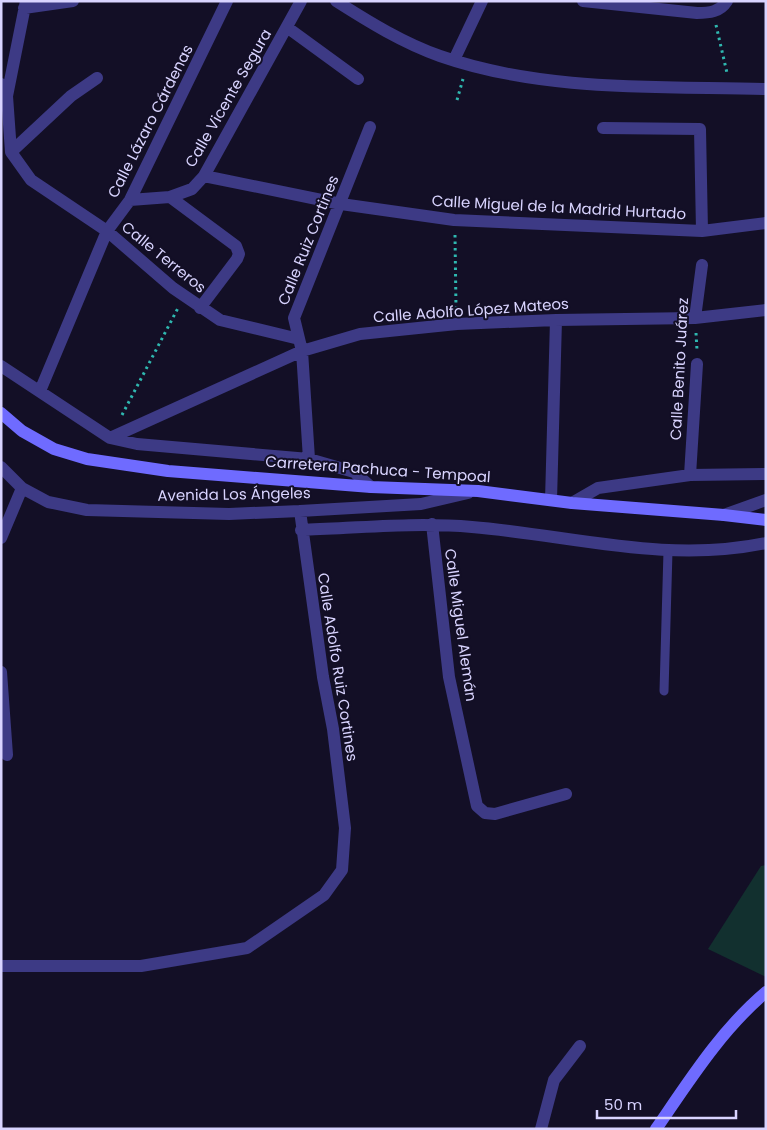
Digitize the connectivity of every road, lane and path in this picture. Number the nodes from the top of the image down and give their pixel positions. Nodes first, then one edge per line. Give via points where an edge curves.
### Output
1 (73, 1) edge
2 (301, 1) edge
3 (336, 1) edge
4 (482, 1) edge
5 (583, 1) edge
6 (727, 1) edge
7 (223, 4) edge
8 (25, 5) edge
9 (712, 13) junction
10 (288, 28) junction
11 (454, 60) junction
12 (468, 64) junction
13 (727, 74) dead end
14 (97, 78) dead end
15 (358, 79) dead end
16 (766, 89) edge
17 (4, 90) edge
18 (457, 100) dead end
19 (370, 126) dead end
20 (603, 128) dead end
21 (11, 152) junction
22 (204, 176) junction
23 (170, 197) junction
24 (130, 200) junction
25 (341, 204) junction
26 (454, 220) junction
27 (766, 223) edge
28 (107, 231) junction
29 (702, 231) junction
30 (702, 266) dead end
31 (200, 308) junction
32 (766, 310) edge
33 (695, 318) junction
34 (556, 320) junction
35 (171, 323) dead end
36 (457, 324) junction
37 (301, 345) junction
38 (697, 364) joint
39 (1, 366) edge
40 (40, 391) junction
41 (1, 413) edge
42 (110, 438) junction
43 (309, 459) junction
44 (1, 467) edge
45 (766, 474) edge
46 (690, 475) junction
47 (371, 487) junction
48 (22, 488) junction
49 (478, 491) junction
50 (551, 500) junction
51 (766, 500) edge
52 (572, 503) junction
53 (300, 511) junction
54 (724, 515) junction
55 (766, 520) edge
56 (432, 524) junction
57 (301, 530) junction
58 (1, 538) edge
59 (766, 543) edge
60 (668, 551) junction
61 (1, 672) edge
62 (664, 691) dead end
63 (7, 755) dead end
64 (566, 794) dead end
65 (1, 966) edge
66 (766, 992) edge
67 (580, 1046) dead end
68 (541, 1129) edge
69 (656, 1129) edge

1 - 8 street
2 - 10 street, Calle Vicente Segura
3 - 11 street via 392,35
4 - 11 street
5 - 9 street
6 - 9 street
7 - 24 street, Calle Lázaro Cárdenas
8 - 17 street
9 - 13 path
10 - 15 street
10 - 22 street, Calle Vicente Segura
11 - 12 street
12 - 16 street via 512,74 589,84
12 - 18 path
14 - 21 street via 71,96
17 - 21 street
19 - 25 street, Calle Ruiz Cortines
20 - 29 street via 700,129
21 - 28 street, Calle Terreros via 31,180
22 - 23 street, Calle Vicente Segura via 192,188
22 - 25 street, Calle Miguel de la Madrid Hurtado
23 - 24 street, Calle Vicente Segura
23 - 31 street via 236,246 239,254
24 - 28 street, Calle Lázaro Cárdenas
25 - 26 street, Calle Miguel de la Madrid Hurtado
25 - 37 street, Calle Ruiz Cortines via 294,318
26 - 29 street, Calle Miguel de la Madrid Hurtado
26 - 36 path
27 - 29 street, Calle Miguel de la Madrid Hurtado
28 - 31 street, Calle Terreros
28 - 40 street, Calle Lázaro Cárdenas
30 - 33 street, Calle Benito Juárez
31 - 37 street, Calle Terreros via 220,320
32 - 33 street, Calle Adolfo López Mateos
33 - 34 street, Calle Adolfo López Mateos
33 - 38 path, Calle Benito Juárez
34 - 36 street, Calle Adolfo López Mateos
34 - 50 street
35 - 42 path
36 - 37 street, Calle Adolfo López Mateos via 360,334
37 - 42 street, Calle Adolfo López Mateos
37 - 43 street, Calle Ruiz Cortines
38 - 46 street, Calle Benito Juárez
39 - 40 street
40 - 42 street
41 - 47 main road, Carretera Pachuca - Tempoal via 22,431 54,449 87,459 168,471
42 - 43 street via 137,444
43 - 47 street via 354,472
44 - 48 street, Avenida Los Ángeles
45 - 46 street
46 - 52 street via 598,488
47 - 49 main road, Carretera Pachuca - Tempoal
48 - 53 street, Avenida Los Ángeles via 48,502 87,510 229,514
48 - 58 street
49 - 50 main road, Carretera Pachuca - Tempoal
49 - 53 street, Avenida Los Ángeles via 421,504
50 - 52 main road, Carretera Pachuca - Tempoal
51 - 54 street
52 - 54 main road, Carretera Pachuca - Tempoal
53 - 57 street, Calle Adolfo Ruiz Cortines
54 - 55 main road, Carretera Pachuca - Tempoal
56 - 57 street
56 - 60 street
56 - 64 street, Calle Miguel Alemán via 449,677 477,806 485,813 495,814
57 - 65 street, Calle Adolfo Ruiz Cortines via 333,729 345,828 342,870 324,895 247,948 141,966
59 - 60 street via 738,549
60 - 62 lane
61 - 63 street
66 - 69 main road via 744,1010
67 - 68 street via 554,1080

